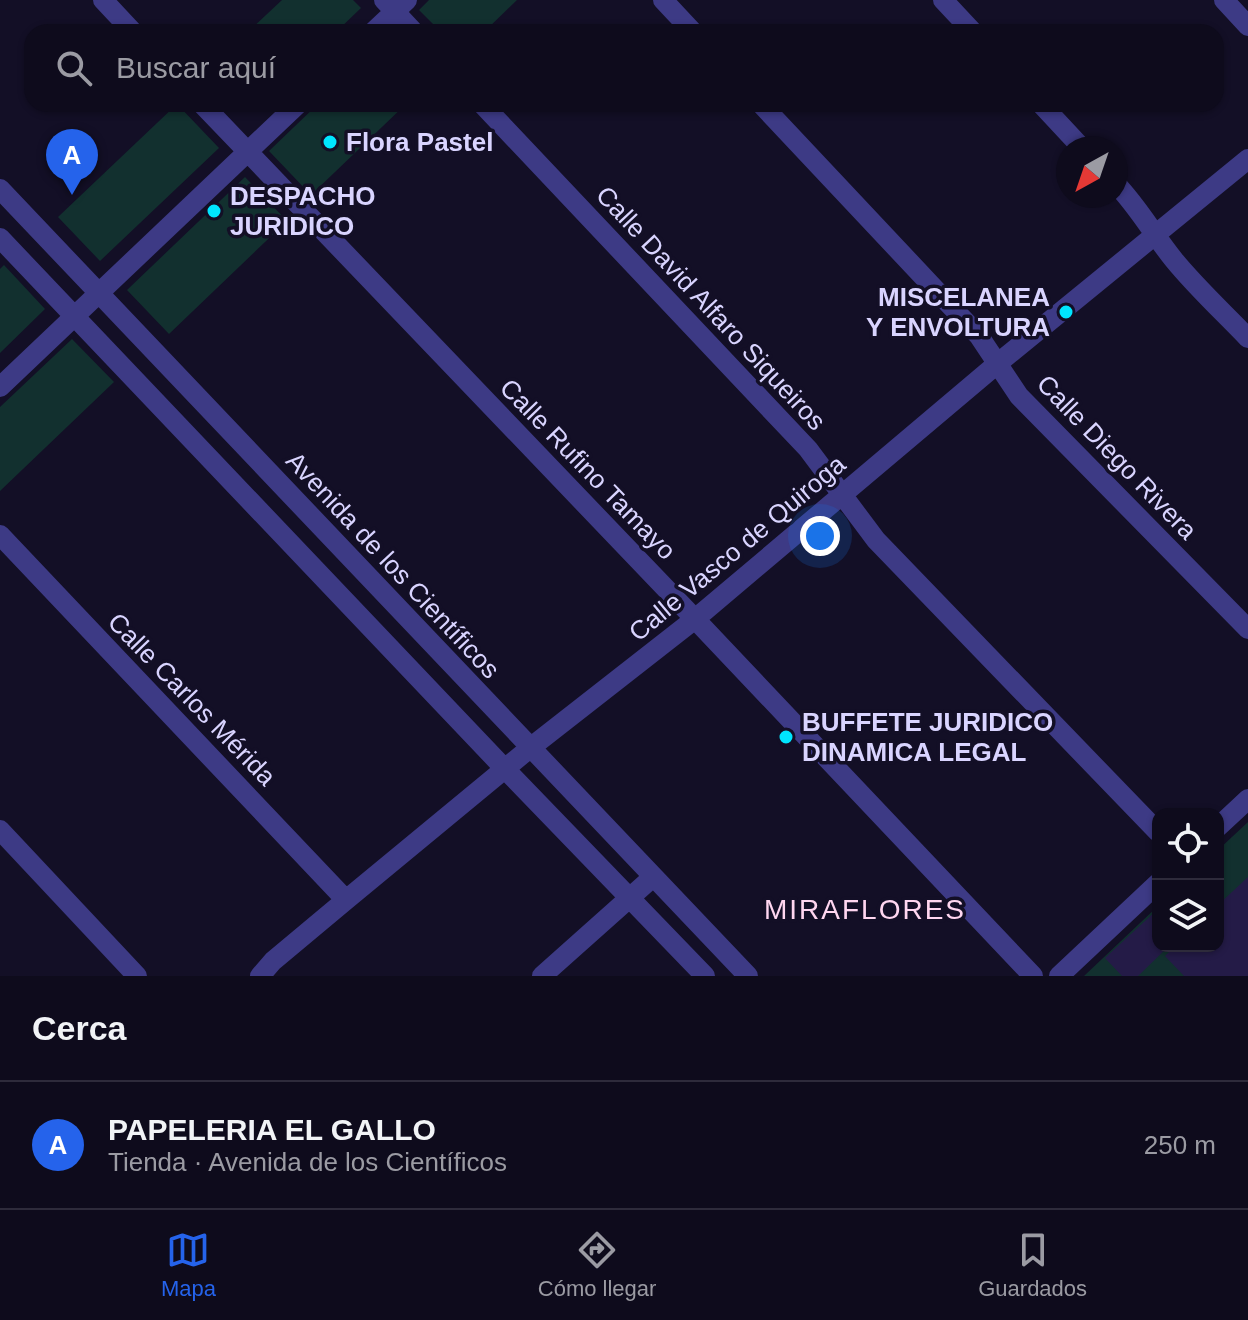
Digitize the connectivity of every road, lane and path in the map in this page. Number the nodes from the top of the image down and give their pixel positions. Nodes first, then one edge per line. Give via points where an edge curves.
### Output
1 (103, 0) edge
2 (663, 0) edge
3 (943, 0) edge
4 (1224, 0) edge
5 (395, 4) edge
6 (126, 24) edge
7 (379, 24) edge
8 (409, 24) edge
9 (686, 24) edge
10 (966, 24) edge
11 (1248, 26) edge
12 (210, 112) edge
13 (290, 112) edge
14 (490, 112) edge
15 (769, 112) edge
16 (1048, 112) edge
17 (1071, 136) edge
18 (247, 152) junction
19 (1248, 159) edge
20 (0, 189) edge
21 (1128, 197) edge
22 (1155, 236) junction
23 (0, 238) edge
24 (99, 293) junction
25 (75, 317) junction
26 (1248, 338) edge
27 (997, 364) junction
28 (0, 387) edge
29 (842, 495) junction
30 (0, 535) edge
31 (695, 619) junction
32 (1248, 629) edge
33 (530, 748) junction
34 (505, 769) junction
35 (1248, 799) edge
36 (1224, 821) edge
37 (1152, 826) edge
38 (0, 830) edge
39 (653, 877) junction
40 (1152, 889) edge
41 (629, 897) junction
42 (346, 900) junction
43 (137, 976) edge
44 (260, 976) edge
45 (542, 976) edge
46 (705, 976) edge
47 (748, 976) edge
48 (1033, 976) edge
49 (1059, 976) edge

1 - 6 street
2 - 9 street
3 - 10 street
4 - 11 street
5 - 7 street
5 - 8 street
12 - 18 street, Calle Rufino Tamayo
13 - 18 street
14 - 29 street, Calle David Alfaro Siqueiros via 808,449
15 - 27 street, Calle Diego Rivera via 979,336
16 - 17 street
18 - 24 street
18 - 31 street, Calle Rufino Tamayo
19 - 22 street, Calle Vasco de Quiroga
20 - 24 street, Avenida de los Científicos
21 - 22 street
22 - 26 street
22 - 27 street, Calle Vasco de Quiroga
23 - 25 street
24 - 25 street
24 - 33 street, Avenida de los Científicos
25 - 28 street
25 - 34 street
27 - 29 street, Calle Vasco de Quiroga
27 - 32 street, Calle Diego Rivera via 1019,396
29 - 31 street, Calle Vasco de Quiroga
29 - 37 street, Calle David Alfaro Siqueiros via 876,540
30 - 42 street, Calle Carlos Mérida
31 - 33 street, Calle Vasco de Quiroga
31 - 48 street, Calle Rufino Tamayo
33 - 34 street, Calle Vasco de Quiroga
33 - 39 street, Avenida de los Científicos
34 - 41 street
34 - 42 street, Calle Vasco de Quiroga
35 - 36 street
38 - 43 street
39 - 41 street
39 - 47 street, Avenida de los Científicos
40 - 49 street
41 - 45 street
41 - 46 street
42 - 44 street, Calle Vasco de Quiroga

